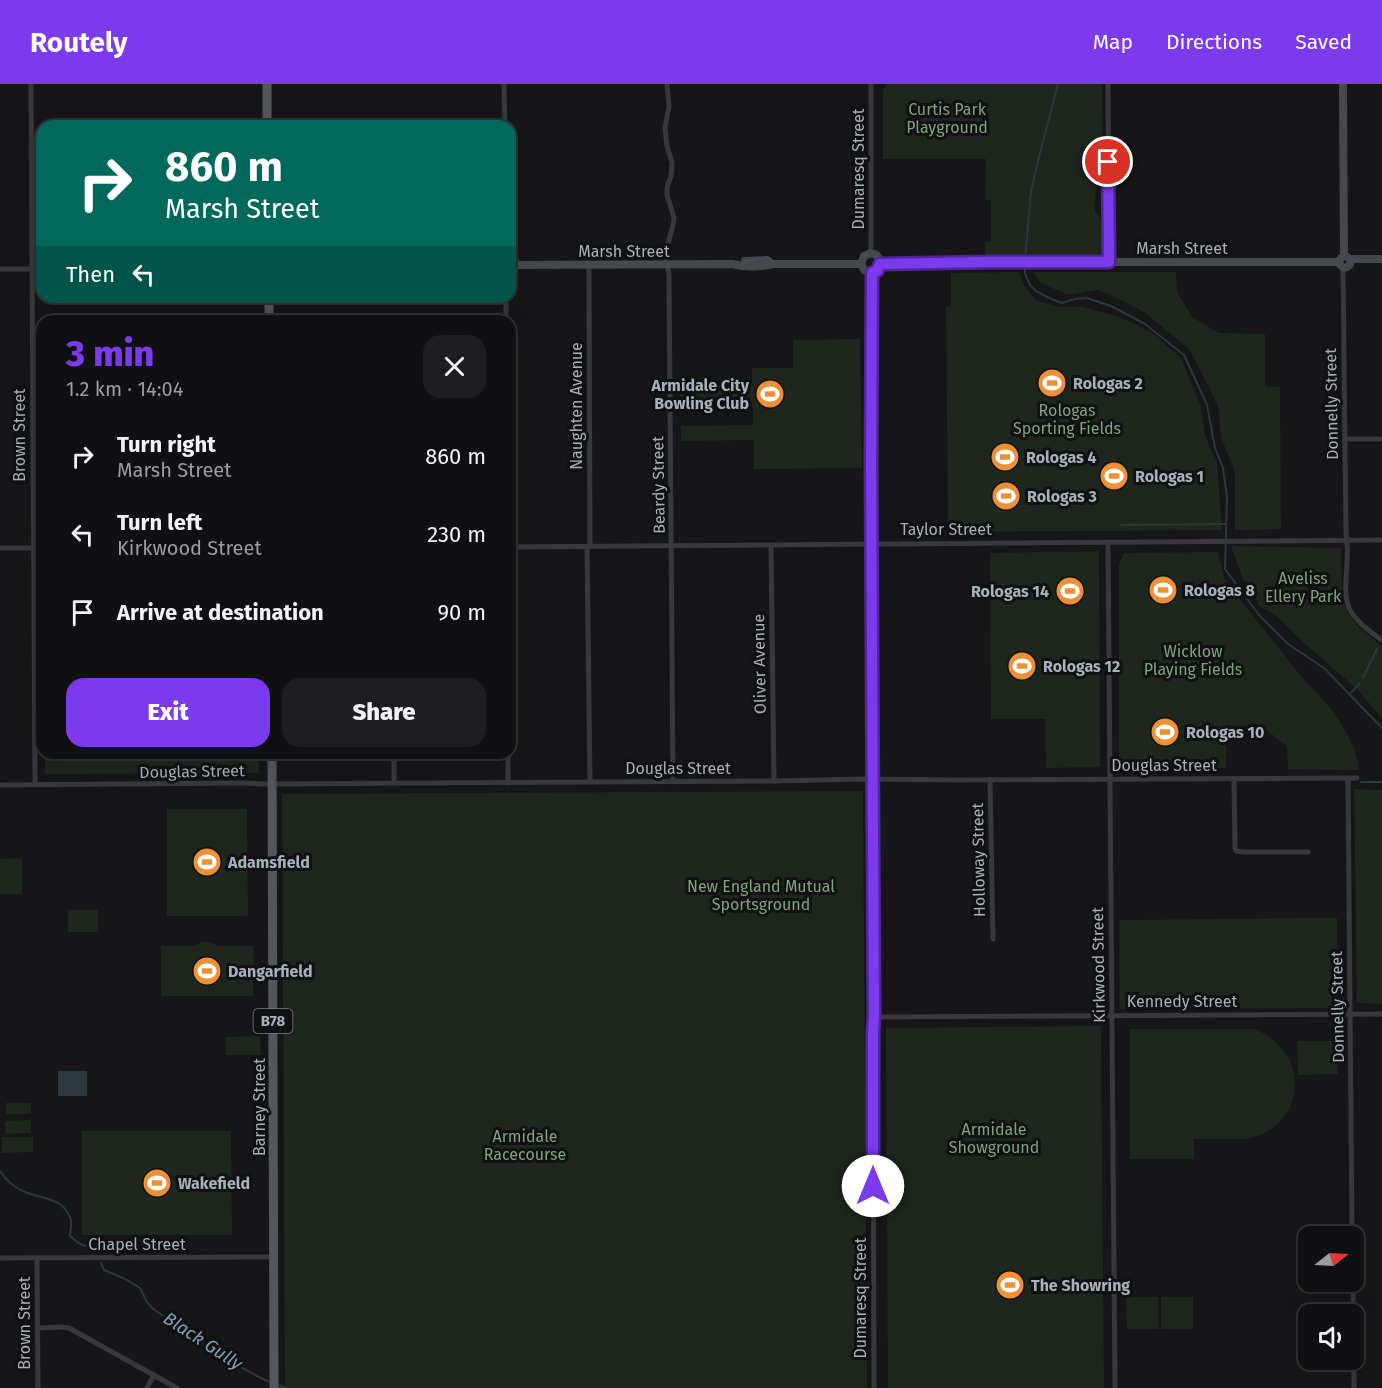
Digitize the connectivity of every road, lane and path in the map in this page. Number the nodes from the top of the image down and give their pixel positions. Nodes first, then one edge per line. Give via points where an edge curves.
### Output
1 (31, 84) edge
2 (267, 84) edge
3 (504, 84) edge
4 (667, 84) edge
5 (871, 84) edge
6 (1108, 84) edge
7 (1343, 84) edge
8 (267, 120) edge
9 (505, 120) edge
10 (871, 253) junction
11 (1382, 259) edge
12 (1344, 261) junction
13 (1109, 262) junction
14 (667, 264) junction
15 (861, 264) junction
16 (880, 264) junction
17 (516, 265) edge
18 (589, 265) junction
19 (0, 269) edge
20 (32, 269) junction
21 (36, 269) edge
22 (872, 273) junction
23 (1346, 439) junction
24 (1382, 439) edge
25 (1347, 540) junction
26 (1382, 540) edge
27 (1108, 542) junction
28 (872, 543) junction
29 (672, 545) junction
30 (588, 546) junction
31 (771, 546) junction
32 (516, 547) edge
33 (0, 548) edge
34 (33, 548) junction
35 (1382, 640) edge
36 (272, 759) edge
37 (394, 759) edge
38 (508, 759) edge
39 (1110, 778) junction
40 (1348, 778) junction
41 (1357, 778) dead end
42 (873, 779) junction
43 (1234, 779) junction
44 (990, 780) junction
45 (774, 781) junction
46 (590, 782) junction
47 (673, 782) junction
48 (394, 783) junction
49 (508, 783) junction
50 (272, 784) junction
51 (0, 785) edge
52 (34, 785) junction
53 (1308, 852) dead end
54 (993, 939) dead end
55 (1350, 1014) junction
56 (1382, 1014) edge
57 (1112, 1015) junction
58 (874, 1017) junction
59 (1352, 1226) edge
60 (274, 1257) junction
61 (0, 1258) edge
62 (37, 1258) junction
63 (1353, 1292) edge
64 (38, 1328) junction
65 (154, 1375) junction
66 (38, 1388) edge
67 (147, 1388) edge
68 (177, 1388) edge
69 (274, 1388) edge
70 (874, 1388) edge
71 (1115, 1388) edge
72 (1354, 1388) edge

1 - 20 street, Brown Street
2 - 8 main road
3 - 9 street
4 - 14 street, Beardy Street via 665,128 672,163 667,195 674,225 666,250
5 - 10 street, Dumaresq Street
6 - 13 street
7 - 12 main road, Donnelly Street
10 - 15 main road via 864,256
10 - 16 main road via 879,258
11 - 12 main road, Marsh Street
12 - 13 main road, Marsh Street
12 - 23 street, Donnelly Street
13 - 16 main road, Marsh Street
14 - 15 main road, Marsh Street
14 - 18 main road, Marsh Street
14 - 29 street, Beardy Street
15 - 22 main road
16 - 22 main road
17 - 18 main road, Marsh Street
18 - 30 street, Naughten Avenue
19 - 20 street
20 - 21 street
20 - 34 street, Brown Street
22 - 28 street, Dumaresq Street
23 - 24 street
23 - 25 street, Donnelly Street
25 - 26 street, Taylor Street
25 - 27 street, Taylor Street
25 - 35 street, Donnelly Street via 1349,608
27 - 28 street, Taylor Street
27 - 39 street, Kirkwood Street
28 - 31 street, Taylor Street
28 - 42 street, Dumaresq Street
29 - 30 street, Taylor Street
29 - 31 street, Taylor Street
29 - 47 street, Beardy Street
30 - 32 street, Taylor Street
30 - 46 street, Naughten Avenue
31 - 45 street, Oliver Avenue
33 - 34 street
34 - 52 street, Brown Street
36 - 50 main road, Barney Street / B78
37 - 48 street
38 - 49 street
39 - 43 street, Douglas Street
39 - 44 street, Douglas Street
39 - 57 street, Kirkwood Street
40 - 41 street, Douglas Street
40 - 43 street, Douglas Street
40 - 55 street, Donnelly Street
42 - 44 street, Douglas Street
42 - 45 street, Douglas Street
42 - 58 street, Dumaresq Street
43 - 53 street via 1236,850
44 - 54 street, Holloway Street
45 - 47 street, Douglas Street
46 - 47 street, Douglas Street
46 - 49 street, Douglas Street
48 - 49 street, Douglas Street
48 - 50 street, Douglas Street
50 - 52 street, Douglas Street
50 - 60 main road, Barney Street / B78
51 - 52 street, Douglas Street
55 - 56 street, Kennedy Street
55 - 57 street, Kennedy Street
55 - 59 street, Donnelly Street
57 - 58 street, Kennedy Street
57 - 71 street, Kirkwood Street
58 - 70 street, Dumaresq Street
60 - 62 street, Chapel Street
60 - 69 main road, Barney Street / B78
61 - 62 street, Chapel Street
62 - 64 street, Brown Street
63 - 72 street
64 - 65 street via 69,1328
64 - 66 street, Brown Street
65 - 67 street
65 - 68 street

